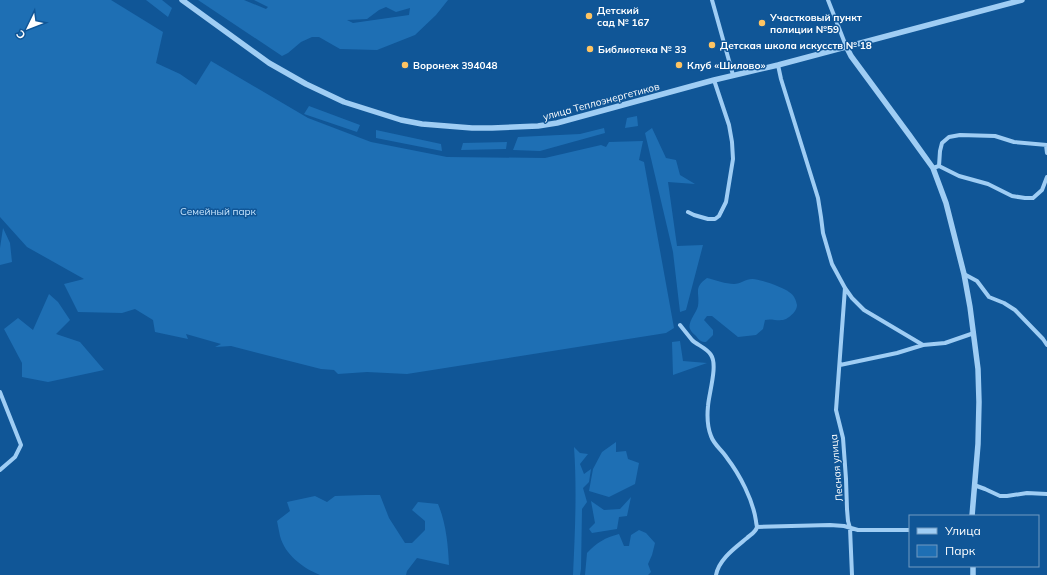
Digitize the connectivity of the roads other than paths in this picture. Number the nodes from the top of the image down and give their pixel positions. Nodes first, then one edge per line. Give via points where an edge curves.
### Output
1 (182, 0) edge
2 (712, 0) edge
3 (828, 0) edge
4 (1022, 0) edge
5 (846, 46) junction
6 (778, 65) junction
7 (733, 75) junction
8 (714, 80) junction
9 (1046, 145) edge
10 (1047, 153) edge
11 (936, 167) junction
12 (1047, 177) edge
13 (688, 212) dead end
14 (964, 274) junction
15 (845, 288) junction
16 (680, 325) dead end
17 (974, 333) junction
18 (923, 345) junction
19 (1047, 345) edge
20 (840, 366) junction
21 (0, 392) edge
22 (0, 470) edge
23 (974, 485) junction
24 (1047, 494) edge
25 (972, 515) edge
26 (757, 527) junction
27 (850, 528) junction
28 (909, 530) edge
29 (716, 575) edge
30 (852, 575) edge

1 - 8 street, улица Теплоэнергетиков via 269,63 306,84 355,105 422,124 472,128 538,126
2 - 7 street
3 - 5 street
4 - 5 street, улица Теплоэнергетиков
5 - 6 street, улица Теплоэнергетиков
5 - 11 street
6 - 7 street, улица Теплоэнергетиков
6 - 15 street via 818,198 823,233 832,264
7 - 8 street, улица Теплоэнергетиков
8 - 13 street via 732,142 733,159 726,202 715,219 694,216
9 - 10 street
9 - 11 street via 1014,142 995,136 949,137 942,143
11 - 12 street via 988,184 1012,196 1025,198 1032,198 1042,190
11 - 14 street
14 - 17 street
14 - 19 street via 976,281 989,297 1015,310
15 - 18 street via 864,310
15 - 20 street, Лесная улица
16 - 26 street via 692,340 712,355 714,363 708,406 711,437 742,482 755,511
17 - 18 street via 946,343
17 - 23 street via 979,402
18 - 20 street
20 - 27 street, Лесная улица via 836,410 843,438
21 - 22 street via 21,446 15,456
23 - 24 street via 1000,496 1026,492
23 - 25 street
26 - 27 street via 830,525
26 - 29 street via 720,563
27 - 28 street
27 - 30 street, Лесная улица

